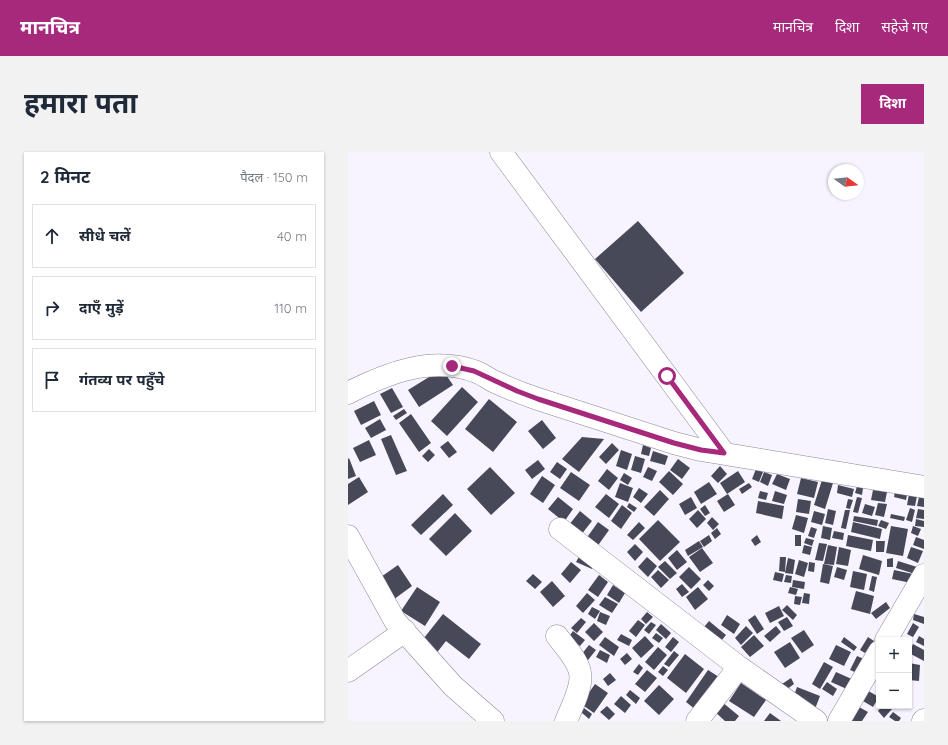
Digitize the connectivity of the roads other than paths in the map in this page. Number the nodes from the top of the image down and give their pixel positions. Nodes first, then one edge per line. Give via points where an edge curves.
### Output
1 (501, 152) edge
2 (348, 393) edge
3 (724, 453) junction
4 (924, 486) edge
5 (560, 529) dead end
6 (348, 536) edge
7 (924, 575) edge
8 (404, 631) junction
9 (557, 636) dead end
10 (888, 637) edge
11 (876, 657) edge
12 (739, 667) junction
13 (348, 671) edge
14 (493, 721) edge
15 (566, 721) edge
16 (697, 721) edge
17 (816, 721) edge
18 (839, 721) edge

1 - 3 street
2 - 3 street via 374,379 402,370 452,366 474,371 553,404 674,443
3 - 4 street
5 - 12 street
6 - 8 street via 395,621
7 - 10 street
8 - 13 street
8 - 14 street via 454,686
9 - 15 street via 581,674 580,684
11 - 18 street
12 - 16 street
12 - 17 street

